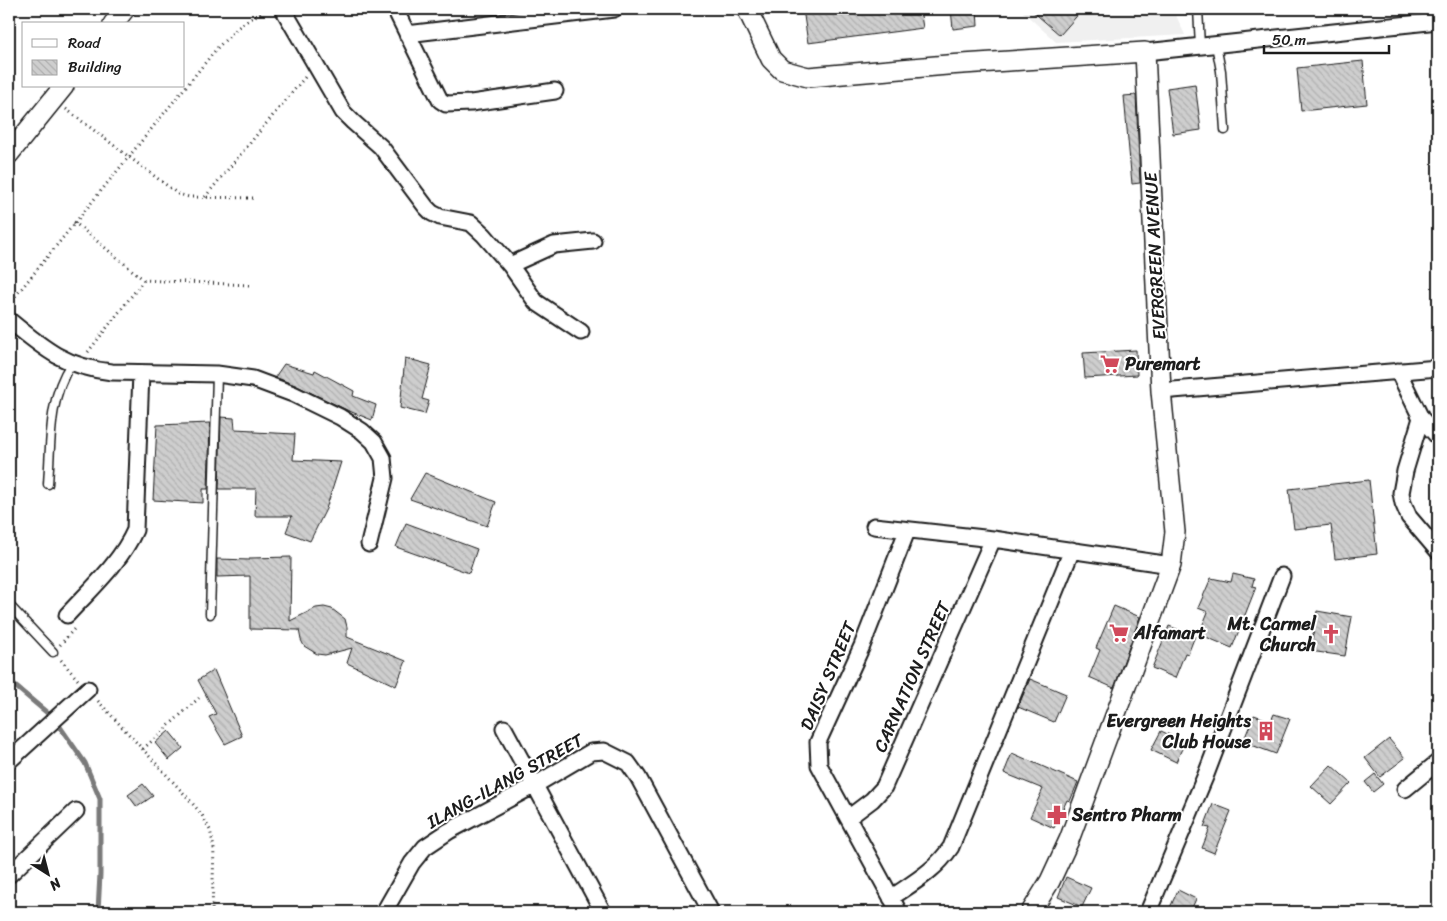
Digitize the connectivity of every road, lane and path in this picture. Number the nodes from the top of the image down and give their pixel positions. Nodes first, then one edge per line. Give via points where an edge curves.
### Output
1 (125, 9) edge
2 (267, 9) edge
3 (283, 9) edge
4 (395, 9) edge
5 (614, 9) edge
6 (747, 9) edge
7 (1198, 9) edge
8 (1438, 21) edge
9 (115, 22) edge
10 (407, 34) junction
11 (1216, 45) junction
12 (1200, 46) junction
13 (1145, 52) junction
14 (315, 65) junction
15 (185, 88) edge
16 (185, 88) edge
17 (555, 91) dead end
18 (59, 93) edge
19 (1225, 130) dead end
20 (9, 154) edge
21 (128, 156) junction
22 (205, 197) junction
23 (253, 198) dead end
24 (74, 222) junction
25 (593, 241) dead end
26 (510, 266) junction
27 (144, 280) junction
28 (249, 285) dead end
29 (9, 304) edge
30 (9, 320) edge
31 (581, 332) dead end
32 (74, 365) junction
33 (1438, 368) edge
34 (141, 372) junction
35 (1398, 372) junction
36 (217, 374) junction
37 (1161, 391) junction
38 (1421, 418) junction
39 (1438, 436) edge
40 (48, 484) dead end
41 (874, 526) dead end
42 (907, 531) junction
43 (993, 539) junction
44 (369, 544) dead end
45 (1072, 550) junction
46 (1438, 551) edge
47 (1171, 565) junction
48 (1282, 576) dead end
49 (9, 604) edge
50 (210, 614) dead end
51 (67, 615) joint
52 (53, 652) junction
53 (88, 690) junction
54 (199, 698) dead end
55 (504, 728) dead end
56 (143, 749) junction
57 (9, 761) edge
58 (1438, 762) edge
59 (535, 786) junction
60 (1405, 789) dead end
61 (76, 811) dead end
62 (848, 818) junction
63 (9, 875) edge
64 (891, 898) junction
65 (212, 912) edge
66 (384, 912) edge
67 (603, 912) edge
68 (711, 912) edge
69 (899, 912) edge
70 (1031, 912) edge
71 (1148, 912) edge

1 - 9 street
2 - 15 path via 229,35
3 - 14 street
4 - 10 street
5 - 10 street
6 - 13 street via 777,66 808,77
7 - 12 lane
8 - 11 street
10 - 17 street via 440,100 446,104
11 - 12 street
11 - 19 lane
12 - 13 street
13 - 37 street, EVERGREEN AVENUE
14 - 22 path
14 - 26 street via 343,112 381,147 426,207 440,217 471,223
16 - 21 path
18 - 20 street
18 - 21 path
21 - 22 path via 178,194
21 - 24 path
22 - 23 path
24 - 27 path
24 - 29 path
25 - 26 street via 554,245
26 - 31 street via 536,302
27 - 28 path
27 - 32 path
30 - 32 street via 52,354
32 - 34 street via 96,370
32 - 40 lane via 64,374 54,406
33 - 35 street
34 - 36 street
34 - 51 street via 135,530 120,556
35 - 37 street
35 - 38 street
36 - 44 street via 253,379 293,394 340,417 374,442 383,458 385,478
36 - 50 lane
37 - 47 street, EVERGREEN AVENUE via 1174,532
38 - 39 street
38 - 46 street via 1405,471 1402,503 1409,518
41 - 42 street
42 - 43 street
42 - 62 street, DAISY STREET via 862,646 818,742 819,765
43 - 45 street
43 - 62 street, CARNATION STREET via 884,787
45 - 47 street
45 - 64 street via 951,847 928,873
47 - 70 street, EVERGREEN AVENUE via 1069,840
48 - 71 street via 1205,777
49 - 52 lane
51 - 52 path via 77,626
52 - 53 path
53 - 56 path
53 - 57 street
54 - 56 path
55 - 59 street
56 - 65 path via 188,798 210,830 214,848
58 - 60 street
59 - 66 street, ILANG-ILANG STREET via 425,847
59 - 67 street
59 - 68 street, ILANG-ILANG STREET via 591,752 604,751 628,763
61 - 63 street
62 - 64 street, DAISY STREET
64 - 69 street, DAISY STREET

